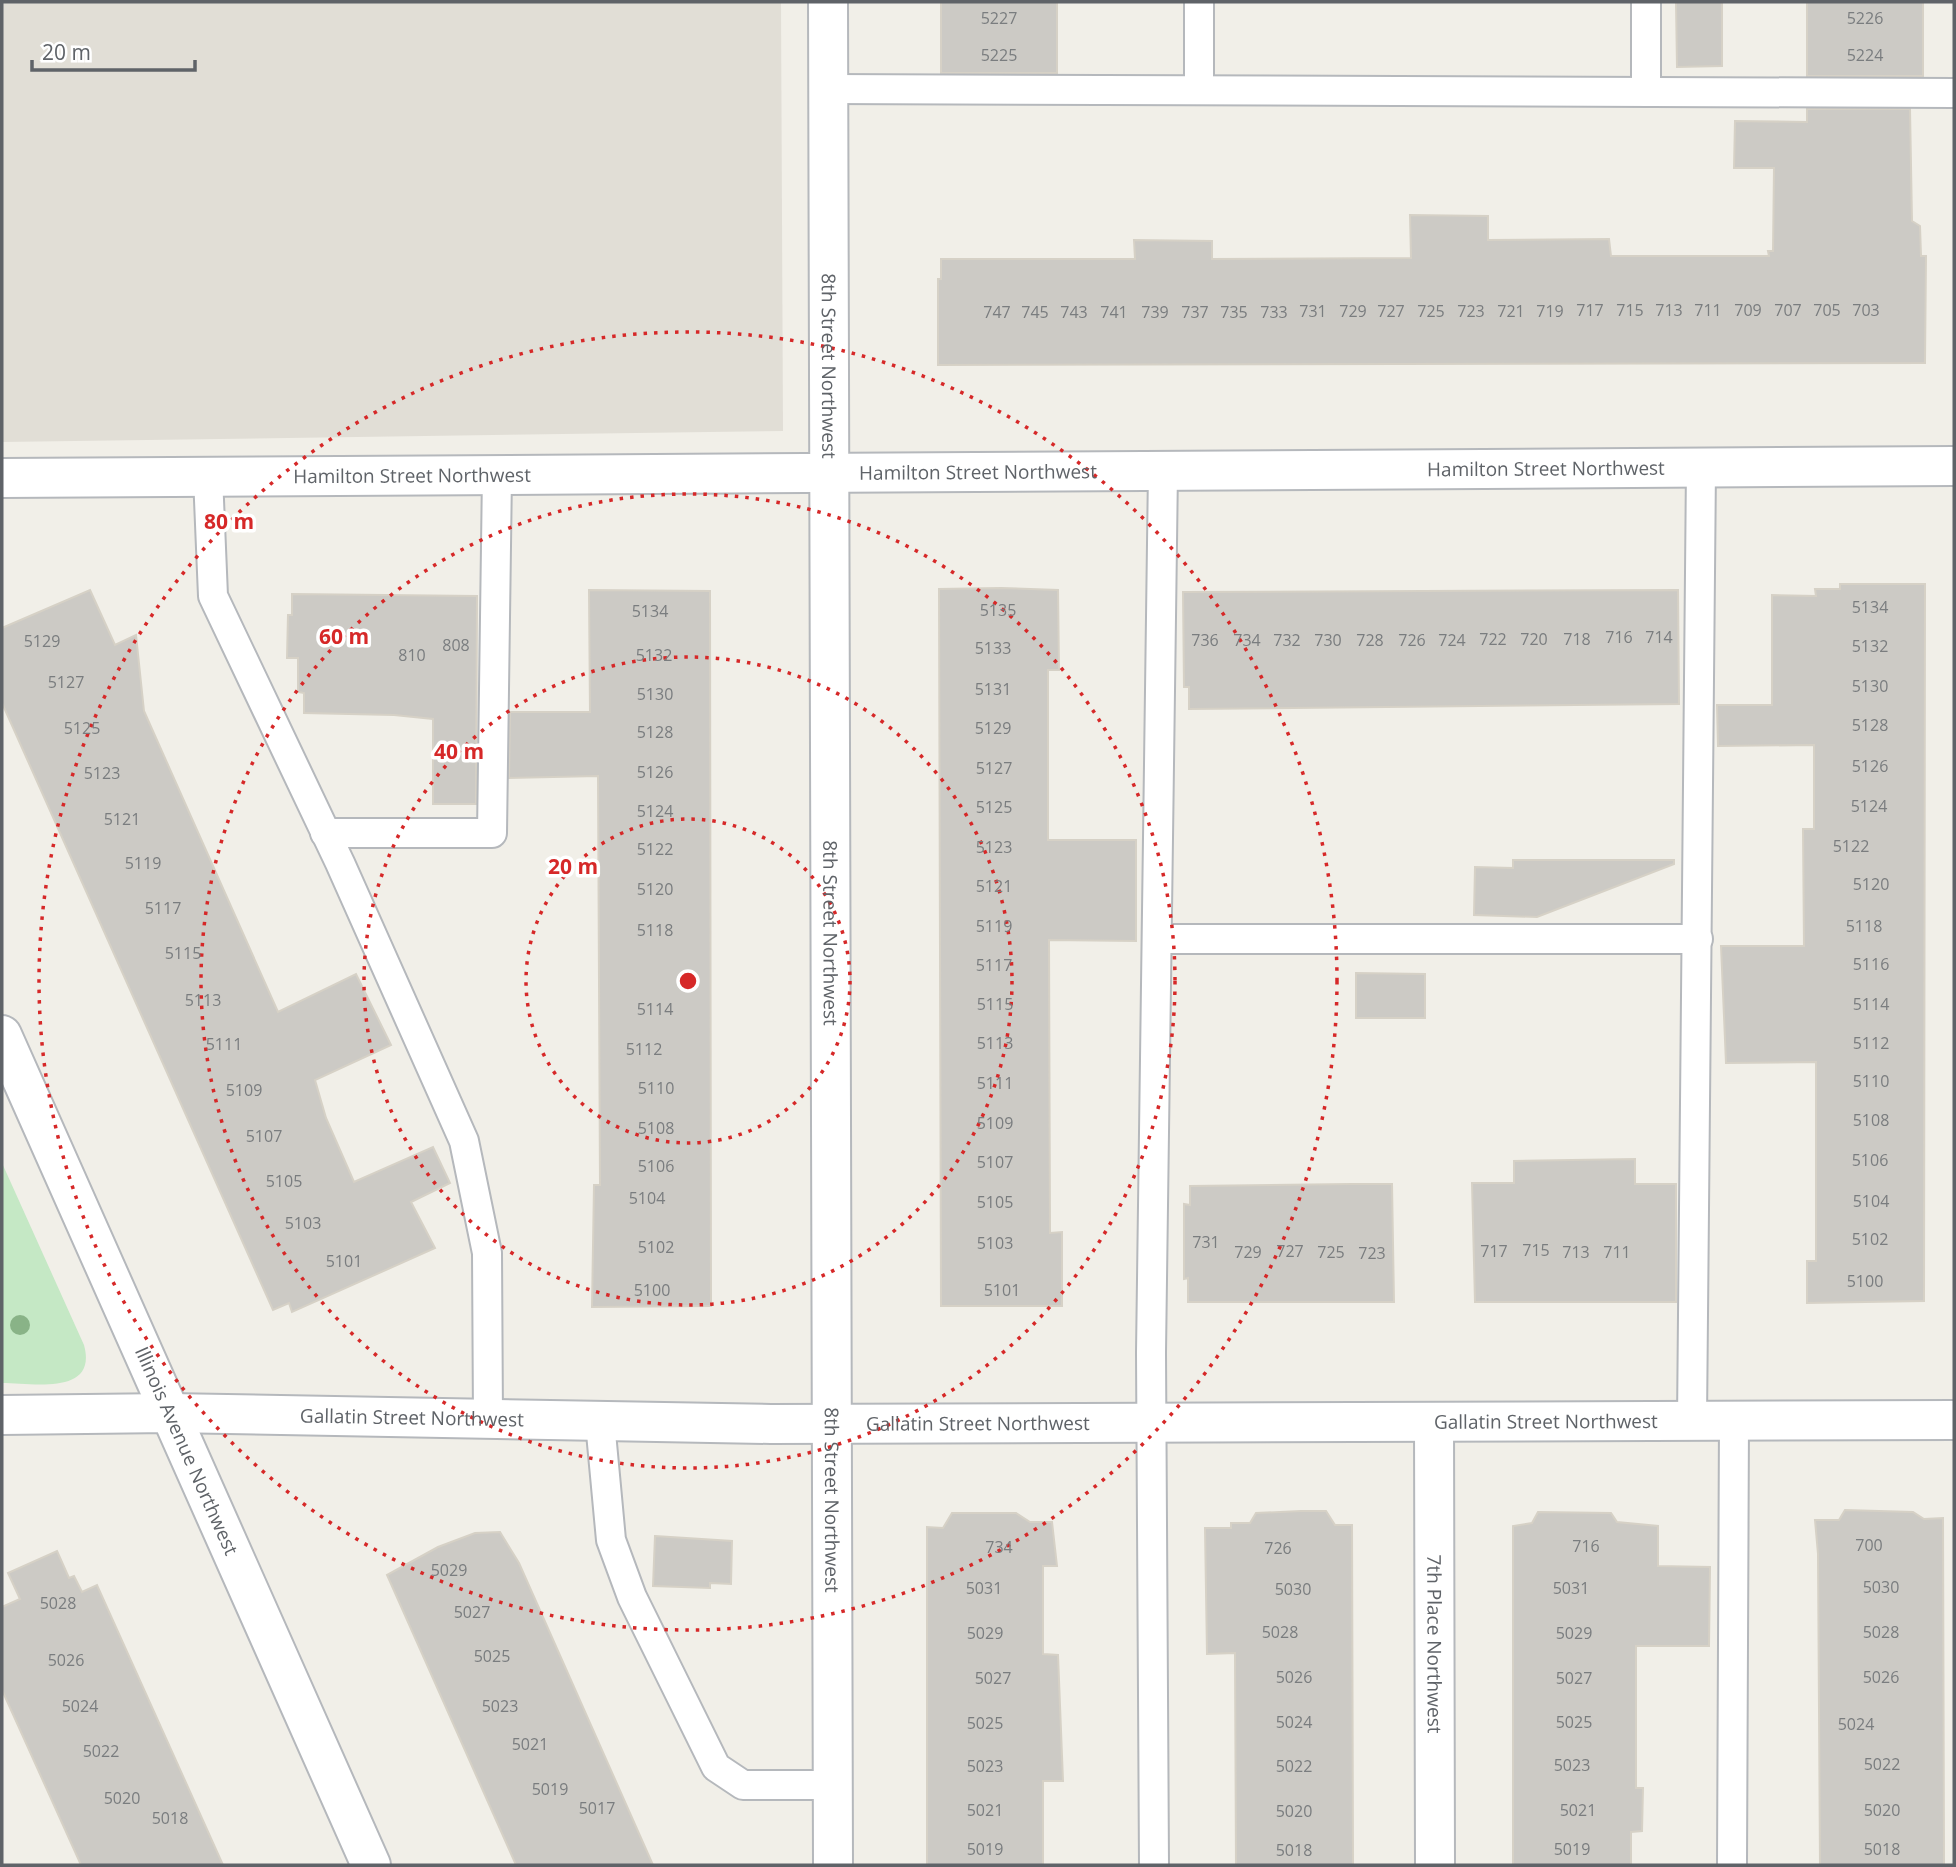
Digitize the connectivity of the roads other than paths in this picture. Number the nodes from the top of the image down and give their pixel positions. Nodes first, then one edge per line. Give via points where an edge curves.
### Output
1 (828, 2) edge
2 (1199, 2) edge
3 (1646, 2) edge
4 (828, 89) junction
5 (1199, 90) junction
6 (1646, 92) junction
7 (1954, 93) edge
8 (1954, 466) edge
9 (1701, 467) junction
10 (1163, 470) junction
11 (829, 472) junction
12 (497, 474) junction
13 (208, 476) junction
14 (2, 478) edge
15 (325, 833) junction
16 (1157, 939) junction
17 (1698, 939) junction
18 (2, 1035) edge
19 (169, 1413) junction
20 (2, 1415) edge
21 (488, 1419) junction
22 (1954, 1420) edge
23 (1692, 1421) junction
24 (1734, 1421) junction
25 (600, 1422) junction
26 (1434, 1422) junction
27 (1151, 1423) junction
28 (832, 1424) junction
29 (832, 1785) junction
30 (371, 1865) edge
31 (833, 1865) edge
32 (1154, 1865) edge
33 (1435, 1865) edge
34 (1732, 1865) edge

1 - 4 street, 8th Street Northwest
2 - 5 lane
3 - 6 lane
4 - 5 lane
4 - 11 street, 8th Street Northwest
5 - 6 lane
6 - 7 lane
8 - 9 street, Hamilton Street Northwest
9 - 10 street, Hamilton Street Northwest
9 - 17 lane
10 - 11 street, Hamilton Street Northwest
10 - 16 lane
11 - 12 street, Hamilton Street Northwest
11 - 28 street, 8th Street Northwest
12 - 13 street, Hamilton Street Northwest
12 - 15 lane via 492,832
13 - 14 street, Hamilton Street Northwest
13 - 15 lane via 213,596
15 - 21 lane via 464,1142 486,1253
16 - 17 lane
16 - 27 lane
17 - 23 lane
18 - 19 street, Illinois Avenue Northwest
19 - 20 street, Gallatin Street Northwest
19 - 21 street, Gallatin Street Northwest
19 - 30 street, Illinois Avenue Northwest
21 - 25 street, Gallatin Street Northwest
22 - 24 street, Gallatin Street Northwest
23 - 24 street, Gallatin Street Northwest
23 - 26 street, Gallatin Street Northwest
24 - 34 lane
25 - 28 street, Gallatin Street Northwest
25 - 29 lane via 611,1540 632,1597 716,1767 743,1786
26 - 27 street, Gallatin Street Northwest
26 - 33 street, 7th Place Northwest
27 - 28 street, Gallatin Street Northwest
27 - 32 lane
28 - 29 street, 8th Street Northwest
29 - 31 street, 8th Street Northwest

